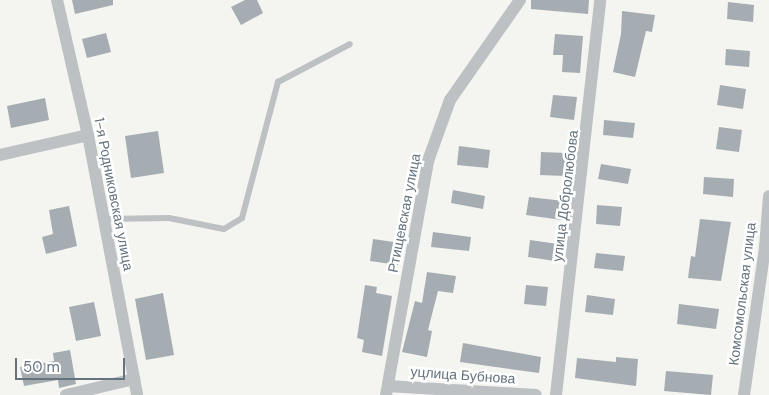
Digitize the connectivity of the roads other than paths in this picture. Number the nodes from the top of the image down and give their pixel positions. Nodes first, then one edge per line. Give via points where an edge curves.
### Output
1 (56, 0) edge
2 (520, 0) edge
3 (600, 0) edge
4 (350, 44) dead end
5 (88, 135) junction
6 (0, 154) edge
7 (769, 196) edge
8 (104, 219) junction
9 (767, 247) edge
10 (134, 379) junction
11 (387, 390) edge
12 (66, 395) edge
13 (137, 395) edge
14 (536, 395) edge
15 (556, 395) edge
16 (744, 395) edge

1 - 5 street, 1-я Родниковская улица
2 - 11 street, Ртищевская улица via 450,100 428,161
3 - 15 street, улица Добролюбова
4 - 8 lane via 278,82 242,218 224,229 169,218
5 - 6 street
5 - 8 street, 1-я Родниковская улица
7 - 9 street, Комсомольская улица
8 - 10 street, 1-я Родниковская улица
9 - 16 street, Комсомольская улица
10 - 12 street
10 - 13 street, 1-я Родниковская улица
11 - 14 street, уцлица Бубнова

